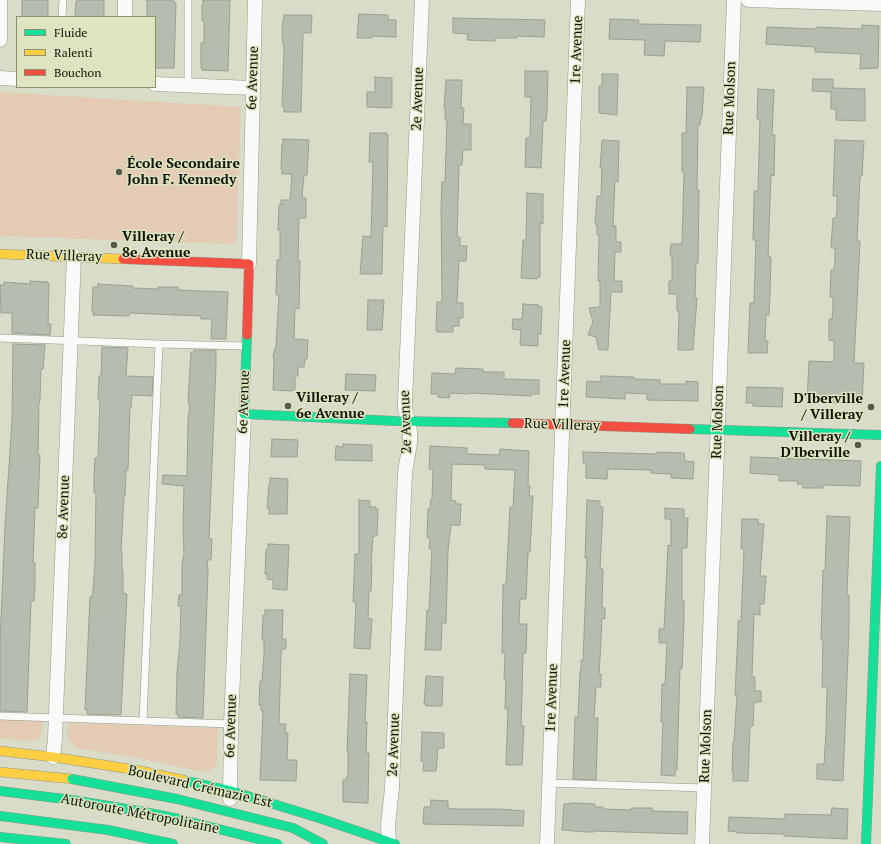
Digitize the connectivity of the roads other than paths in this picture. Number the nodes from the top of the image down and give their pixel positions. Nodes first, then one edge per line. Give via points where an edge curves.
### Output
1 (0, 0) edge
2 (63, 0) edge
3 (125, 0) edge
4 (188, 0) edge
5 (255, 0) edge
6 (422, 0) edge
7 (578, 0) edge
8 (734, 0) edge
9 (748, 0) edge
10 (881, 4) edge
11 (62, 16) edge
12 (125, 16) edge
13 (0, 40) edge
14 (0, 78) edge
15 (16, 79) edge
16 (156, 84) edge
17 (188, 86) junction
18 (252, 88) junction
19 (0, 254) edge
20 (74, 256) junction
21 (249, 264) junction
22 (0, 338) edge
23 (71, 340) junction
24 (159, 344) junction
25 (246, 346) junction
26 (244, 414) junction
27 (408, 421) junction
28 (563, 425) junction
29 (717, 429) junction
30 (881, 435) edge
31 (881, 466) edge
32 (880, 514) edge
33 (0, 716) edge
34 (55, 718) junction
35 (143, 721) junction
36 (231, 724) junction
37 (0, 751) edge
38 (53, 757) junction
39 (0, 772) edge
40 (549, 783) junction
41 (704, 788) junction
42 (0, 791) edge
43 (231, 797) junction
44 (0, 816) edge
45 (0, 837) edge
46 (391, 843) edge
47 (63, 844) edge
48 (173, 844) edge
49 (278, 844) edge
50 (323, 844) edge
51 (408, 844) edge
52 (547, 844) edge
53 (702, 844) edge
54 (866, 844) edge

1 - 13 street
2 - 11 lane
3 - 12 street
4 - 17 lane
5 - 18 street, 6e Avenue
6 - 27 street, 2e Avenue via 404,408
7 - 28 street, 1re Avenue
8 - 29 street, Rue Molson
9 - 10 street
14 - 15 street
16 - 17 street
17 - 18 street
18 - 21 street, 6e Avenue
19 - 20 main road, Rue Villeray
20 - 21 main road, Rue Villeray
20 - 23 street, 8e Avenue
21 - 25 main road, 6e Avenue
22 - 23 lane
23 - 24 lane
23 - 34 street, 8e Avenue
24 - 25 lane
24 - 35 lane
25 - 26 main road, 6e Avenue
26 - 27 main road, Rue Villeray
26 - 36 street, 6e Avenue
27 - 28 main road, Rue Villeray
27 - 46 street, 2e Avenue via 410,443 405,472 392,788 388,825
28 - 29 main road, Rue Villeray
28 - 40 street, 1re Avenue
29 - 30 main road, Rue Villeray
29 - 41 street, Rue Molson
31 - 32 main road
32 - 54 main road via 871,788
33 - 34 lane
34 - 35 lane
34 - 38 street, 8e Avenue
35 - 36 lane
36 - 43 street, 6e Avenue
37 - 38 main road, Boulevard Crémazie Est
38 - 43 main road, Boulevard Crémazie Est via 136,770
39 - 50 main road, bridge via 72,780 177,799 293,828
40 - 41 lane
40 - 52 street, 1re Avenue
41 - 53 street, Rue Molson
42 - 49 main road, Autoroute Métropolitaine, bridge via 65,798 139,811
43 - 46 main road, Boulevard Crémazie Est via 319,818
44 - 48 main road, Autoroute Métropolitaine via 108,830
45 - 47 main road
46 - 51 main road, Boulevard Crémazie Est

